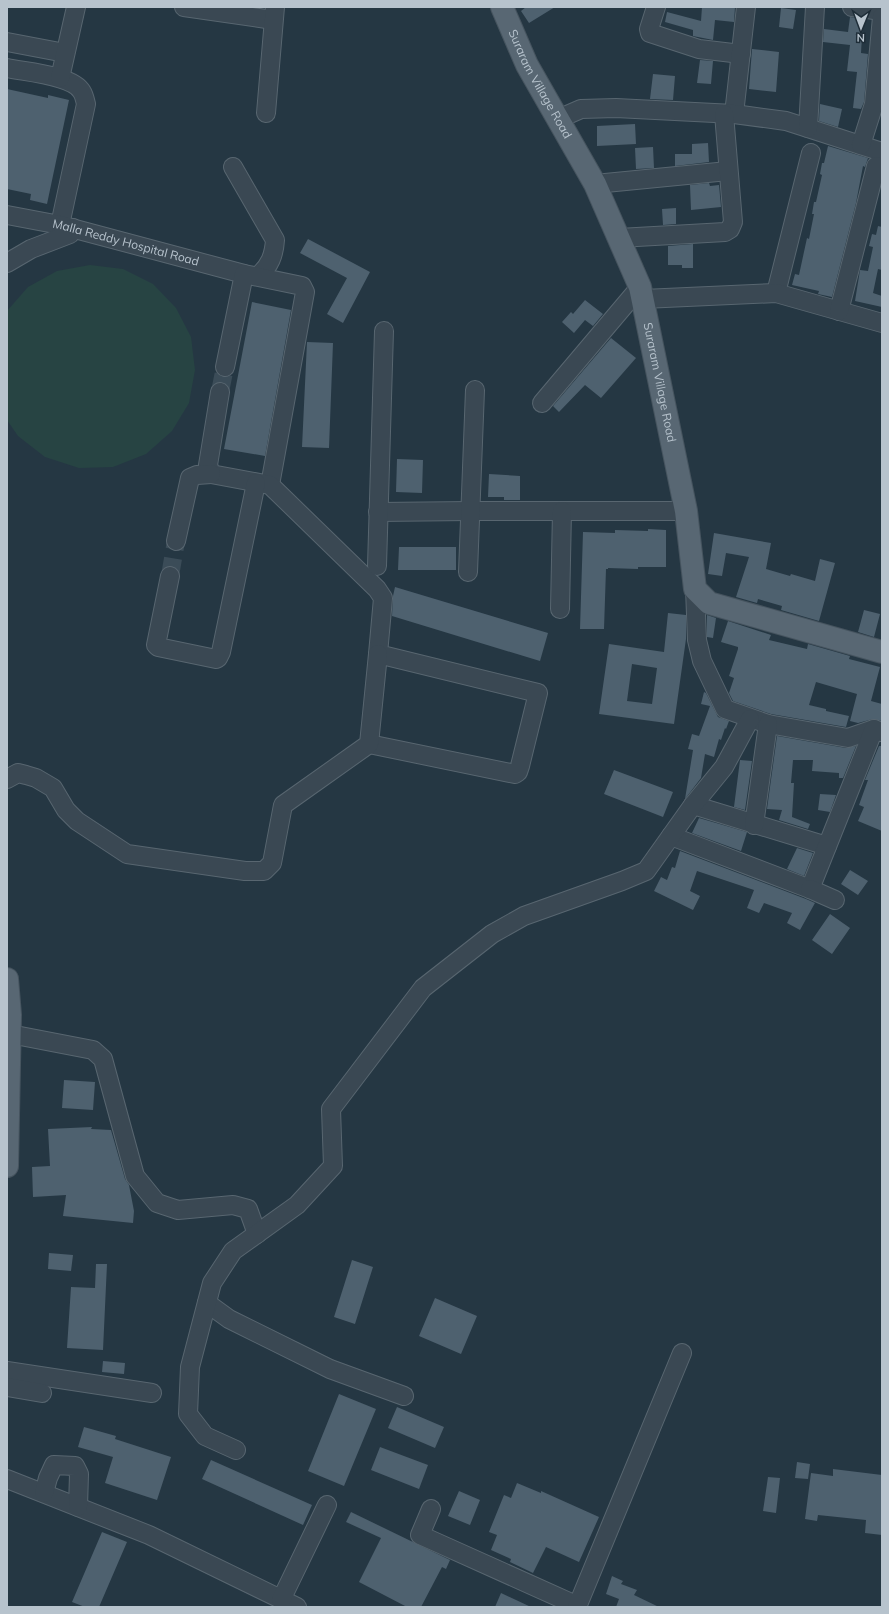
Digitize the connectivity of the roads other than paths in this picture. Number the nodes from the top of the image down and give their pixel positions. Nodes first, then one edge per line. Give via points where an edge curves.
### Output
1 (76, 7) edge
2 (184, 7) edge
3 (502, 7) edge
4 (656, 7) edge
5 (746, 7) edge
6 (815, 7) edge
7 (852, 7) edge
8 (882, 11) edge
9 (274, 13) edge
10 (882, 17) edge
11 (7, 42) edge
12 (65, 53) junction
13 (741, 54) junction
14 (7, 68) edge
15 (60, 78) junction
16 (266, 113) dead end
17 (729, 114) junction
18 (558, 119) junction
19 (808, 128) junction
20 (861, 145) junction
21 (811, 153) dead end
22 (879, 159) edge
23 (233, 167) dead end
24 (728, 171) junction
25 (595, 184) junction
26 (7, 215) edge
27 (66, 226) junction
28 (619, 238) junction
29 (7, 264) edge
30 (251, 275) junction
31 (642, 293) junction
32 (776, 294) junction
33 (839, 311) junction
34 (882, 323) edge
35 (384, 331) dead end
36 (225, 367) tunnel mouth
37 (475, 390) dead end
38 (220, 392) tunnel mouth
39 (542, 403) dead end
40 (211, 474) junction
41 (263, 484) junction
42 (470, 511) junction
43 (562, 511) junction
44 (686, 511) junction
45 (378, 512) junction
46 (176, 541) tunnel mouth
47 (377, 566) dead end
48 (468, 572) dead end
49 (170, 576) tunnel mouth
50 (695, 590) junction
51 (560, 609) dead end
52 (882, 652) edge
53 (378, 654) junction
54 (750, 719) junction
55 (768, 724) junction
56 (878, 731) edge
57 (369, 744) junction
58 (7, 779) edge
59 (693, 805) junction
60 (754, 825) junction
61 (671, 836) junction
62 (827, 846) junction
63 (810, 889) junction
64 (835, 900) dead end
65 (7, 979) edge
66 (10, 1034) junction
67 (7, 1166) edge
68 (257, 1234) junction
69 (207, 1303) junction
70 (682, 1353) dead end
71 (7, 1371) edge
72 (7, 1387) edge
73 (42, 1393) dead end
74 (152, 1394) dead end
75 (404, 1396) dead end
76 (236, 1450) dead end
77 (7, 1479) edge
78 (44, 1493) junction
79 (327, 1505) dead end
80 (78, 1507) junction
81 (431, 1509) dead end
82 (289, 1603) edge
83 (578, 1607) edge

1 - 12 street
2 - 9 street
3 - 18 main road, Suraram Village Road via 527,65
4 - 13 street via 650,33 699,49
5 - 13 street
6 - 19 street
7 - 8 street
9 - 16 street
10 - 20 street via 874,104
11 - 12 street
12 - 15 street
13 - 17 street
14 - 15 street
15 - 27 street via 75,85 82,92 86,104
17 - 18 street via 616,108 581,109
17 - 19 street via 786,121
17 - 24 street
18 - 25 main road, Suraram Village Road
19 - 20 street
20 - 22 street
21 - 32 street
22 - 33 street
23 - 30 street via 275,240 272,259 264,271
24 - 25 street
24 - 28 street via 733,222 730,229 706,234
25 - 28 main road, Suraram Village Road
26 - 27 street, Malla Reddy Hospital Road
27 - 29 street via 70,234 31,249
27 - 30 street, Malla Reddy Hospital Road
28 - 31 main road, Suraram Village Road
30 - 36 street
30 - 41 street, Malla Reddy Hospital Road via 302,286 305,292
31 - 32 street
31 - 39 street
31 - 44 main road, Suraram Village Road
32 - 33 street
33 - 34 street
35 - 45 street
37 - 42 street
38 - 40 street via 208,460
40 - 41 street
40 - 46 street via 190,478
41 - 49 street via 218,658 156,645
41 - 53 street via 377,589 383,598
42 - 43 street
42 - 45 street
42 - 48 street
43 - 44 street
43 - 51 street
44 - 50 main road, Suraram Village Road
45 - 47 street
50 - 52 main road via 709,603
50 - 54 street via 697,640 702,661 725,709
53 - 57 street
53 - 57 street via 538,693 538,696 520,766 515,774
54 - 55 street
54 - 59 street via 724,767
55 - 56 street via 848,738
55 - 60 street
56 - 62 street
57 - 58 street via 283,805 272,863 264,871 245,871 127,854 77,821 66,810 53,788 36,778 18,773
59 - 60 street
59 - 61 street
60 - 62 street
61 - 63 street
61 - 68 street via 646,871 524,916 492,934 423,988 331,1109 333,1166 297,1205
62 - 63 street
63 - 64 street
65 - 66 main road
66 - 67 main road
66 - 68 street via 93,1050 104,1059 135,1176 157,1203 178,1210 232,1205 248,1209
68 - 69 street via 233,1251 212,1283
69 - 75 street via 229,1319 330,1369
69 - 76 street via 190,1367 188,1414 205,1436
70 - 83 street
71 - 74 street
72 - 73 street
77 - 78 street
78 - 80 street
78 - 80 street via 54,1465 75,1466 79,1474
79 - 82 street
80 - 82 street via 148,1535
81 - 83 street via 420,1535

